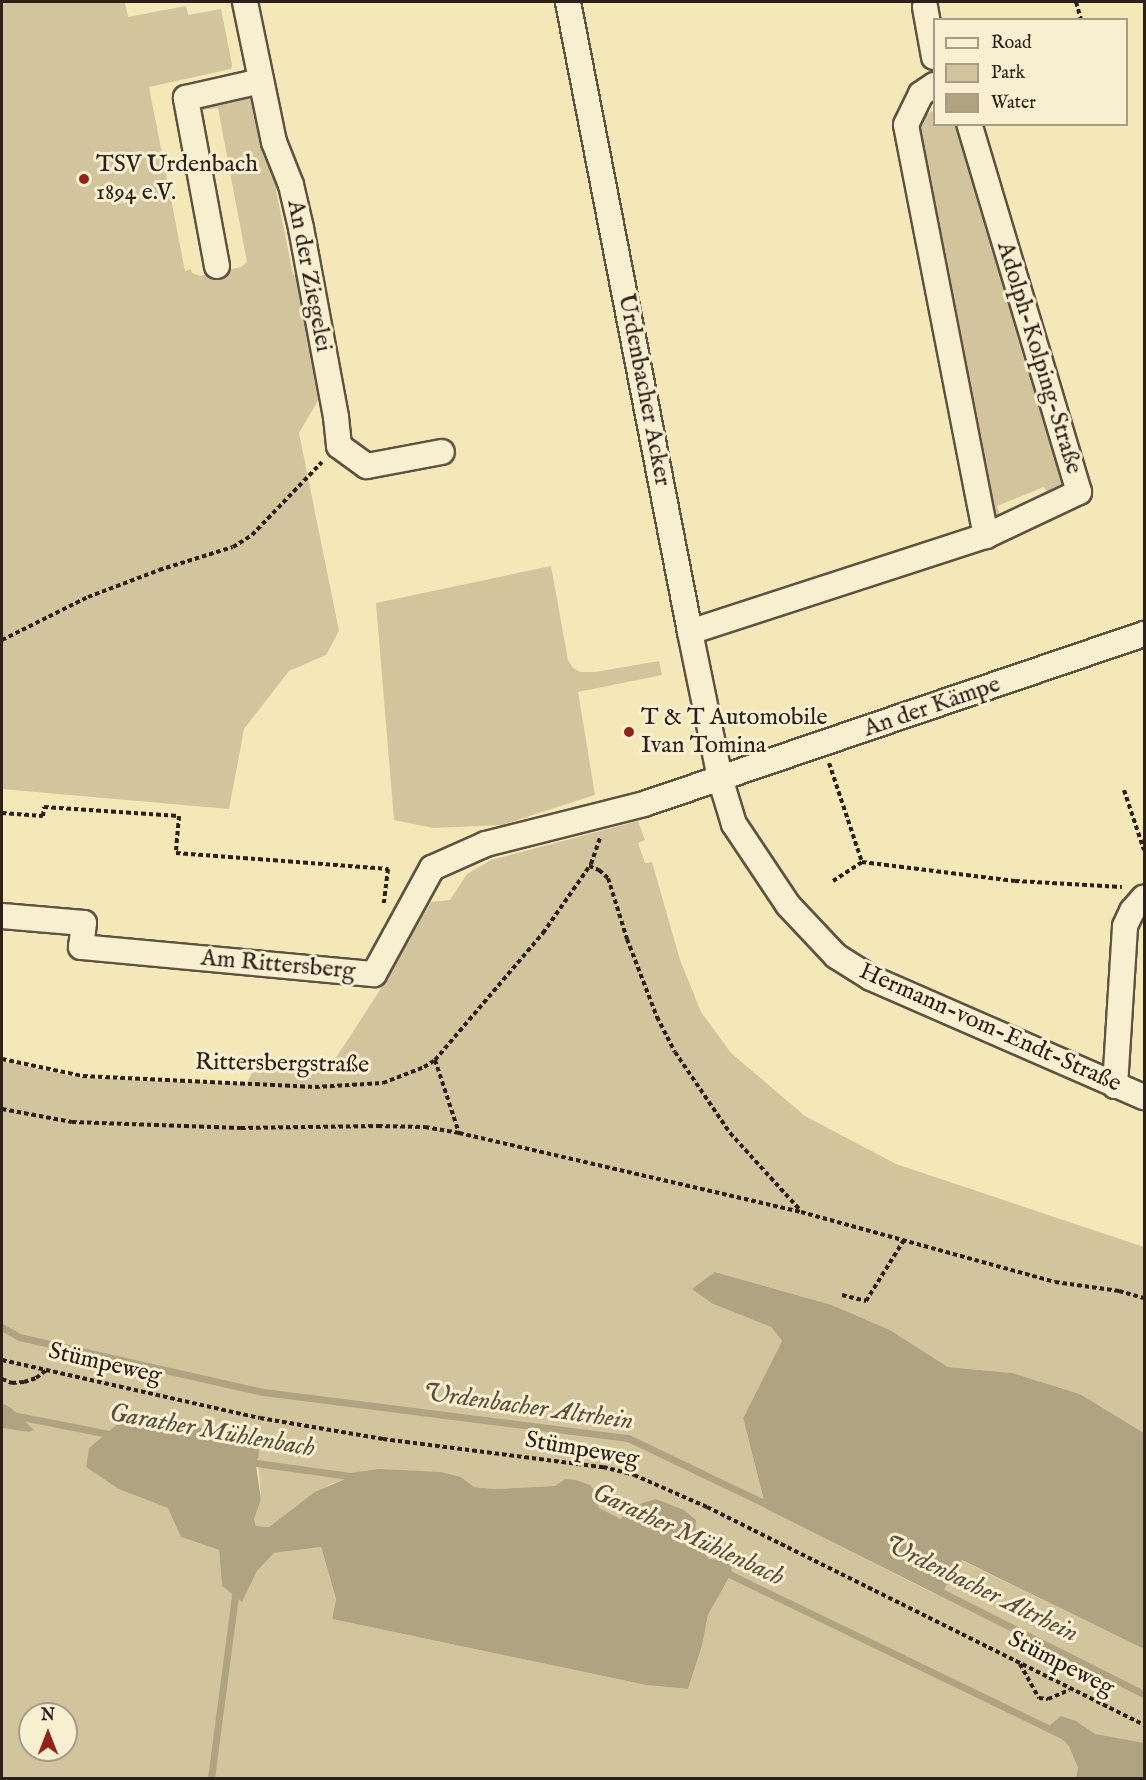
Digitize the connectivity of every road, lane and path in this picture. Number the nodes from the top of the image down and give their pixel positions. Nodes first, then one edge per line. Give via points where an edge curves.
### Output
1 (245, 2) edge
2 (568, 2) edge
3 (1076, 2) edge
4 (925, 7) dead end
5 (1080, 18) edge
6 (933, 51) edge
7 (261, 81) junction
8 (933, 86) edge
9 (970, 126) edge
10 (217, 266) dead end
11 (339, 446) junction
12 (442, 452) dead end
13 (986, 536) junction
14 (690, 632) junction
15 (1144, 634) edge
16 (2, 640) edge
17 (822, 744) junction
18 (720, 778) junction
19 (1124, 790) dead end
20 (2, 813) edge
21 (607, 813) junction
22 (1144, 850) edge
23 (862, 862) junction
24 (589, 866) junction
25 (832, 881) dead end
26 (386, 887) dead end
27 (1139, 892) edge
28 (2, 916) edge
29 (2, 1059) edge
30 (435, 1060) junction
31 (1115, 1086) junction
32 (1144, 1097) edge
33 (2, 1109) edge
34 (459, 1132) junction
35 (801, 1212) junction
36 (904, 1240) junction
37 (842, 1294) dead end
38 (1144, 1298) edge
39 (2, 1360) edge
40 (48, 1369) junction
41 (2, 1379) edge
42 (1020, 1664) junction
43 (1070, 1690) junction
44 (1144, 1725) edge

1 - 7 street, An der Ziegelei
2 - 14 street, Urdenbacher Acker
3 - 5 path
4 - 6 street
7 - 10 street via 186,98
7 - 11 street, An der Ziegelei via 274,142 291,185 301,228
8 - 13 street via 921,94 906,125
9 - 13 street, Adolph-Kolping-Straße via 1079,492
11 - 12 street via 367,466
11 - 16 path via 252,535 233,548 88,597
13 - 14 street, Adolph-Kolping-Straße
14 - 18 street, Urdenbacher Acker
15 - 17 street, An der Kämpe
17 - 18 street, An der Kämpe
17 - 23 path
18 - 21 street, Am Rittersberg
18 - 31 street, Hermann-vom-Endt-Straße via 734,824 788,905 836,956 871,978
19 - 22 path
20 - 26 path via 43,816 44,807 179,816 176,854 388,869
21 - 24 path, Rittersbergstraße
21 - 28 street, Am Rittersberg via 486,844 432,868 374,974 81,947 84,923
23 - 25 path
23 - 27 path
24 - 30 path, Rittersbergstraße via 543,933
24 - 35 path via 608,878 630,948 675,1052 730,1133
27 - 31 street via 1125,926
29 - 30 path, Rittersbergstraße via 83,1076 315,1087 383,1083
30 - 34 path
31 - 32 street, Hermann-vom-Endt-Straße
33 - 34 path via 72,1122 241,1128 378,1126
34 - 35 path
35 - 36 path
36 - 37 path via 866,1301
36 - 38 path via 1055,1282
39 - 40 path, Stümpeweg
40 - 41 path via 24,1382
40 - 42 path, Stümpeweg via 260,1418 634,1474
42 - 43 path, Stümpeweg
42 - 43 path via 1040,1698 1048,1699
43 - 44 path, Stümpeweg

